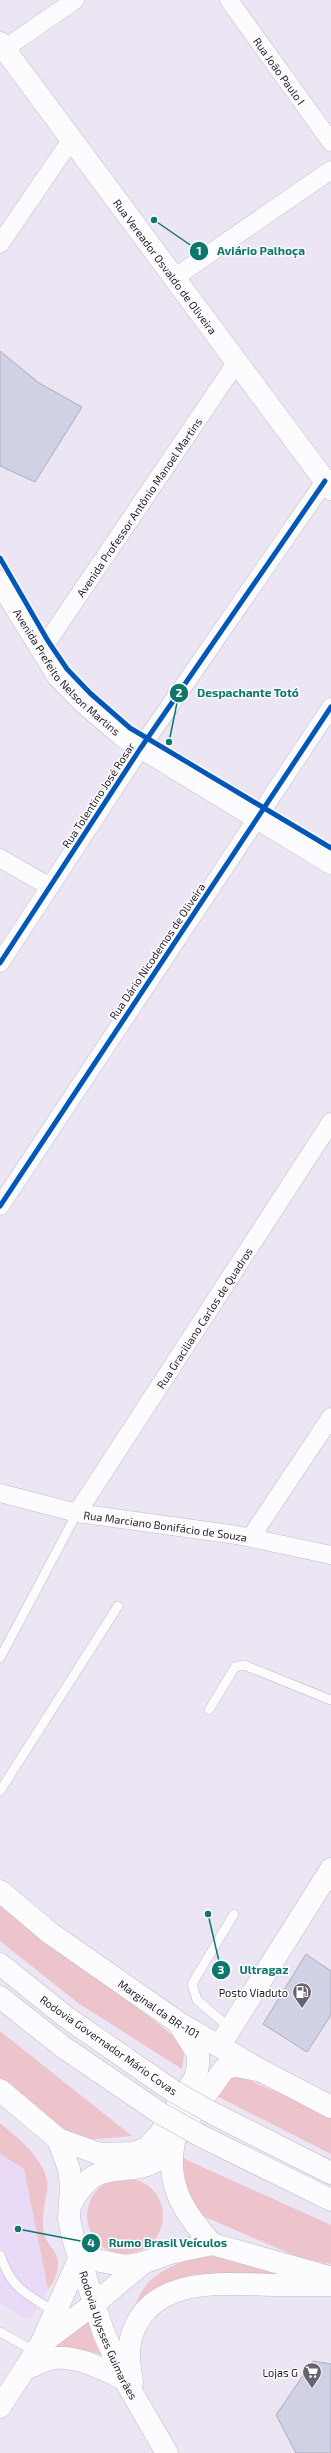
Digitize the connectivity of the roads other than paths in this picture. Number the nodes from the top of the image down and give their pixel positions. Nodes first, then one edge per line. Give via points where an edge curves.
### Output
1 (75, 0) edge
2 (229, 0) edge
3 (2, 46) edge
4 (71, 140) junction
5 (331, 142) edge
6 (331, 170) edge
7 (0, 244) edge
8 (174, 278) junction
9 (236, 363) junction
10 (328, 485) edge
11 (0, 582) edge
12 (41, 651) junction
13 (331, 707) edge
14 (140, 749) junction
15 (257, 819) junction
16 (0, 858) edge
17 (331, 863) edge
18 (50, 887) junction
19 (0, 963) edge
20 (331, 1122) edge
21 (0, 1206) edge
22 (331, 1417) edge
23 (0, 1493) edge
24 (77, 1513) junction
25 (251, 1537) junction
26 (331, 1555) edge
27 (118, 1606) dead end
28 (0, 1658) edge
29 (331, 1700) edge
30 (209, 1710) dead end
31 (0, 1791) edge
32 (331, 1869) edge
33 (0, 1890) edge
34 (234, 1914) dead end
35 (0, 1964) edge
36 (0, 1997) edge
37 (178, 2023) junction
38 (225, 2036) junction
39 (262, 2071) junction
40 (0, 2090) edge
41 (331, 2107) edge
42 (58, 2139) junction
43 (174, 2143) junction
44 (331, 2173) edge
45 (331, 2200) edge
46 (71, 2204) junction
47 (212, 2244) junction
48 (0, 2255) edge
49 (80, 2257) junction
50 (142, 2263) junction
51 (331, 2278) edge
52 (331, 2285) edge
53 (95, 2303) junction
54 (56, 2313) junction
55 (0, 2332) edge
56 (34, 2355) junction
57 (129, 2387) junction
58 (2, 2401) edge
59 (167, 2453) edge

1 - 3 street
2 - 5 street, Rua João Paulo I
3 - 4 main road, Rua Vereador Osvaldo de Oliveira
4 - 7 street
4 - 8 main road, Rua Vereador Osvaldo de Oliveira
6 - 8 street
8 - 9 main road, Rua Vereador Osvaldo de Oliveira
9 - 10 main road, Rua Vereador Osvaldo de Oliveira
9 - 12 street, Avenida Professor Antônio Manoel Martins
10 - 14 street, Rua Tolentino José Rosar
11 - 12 main road, Avenida Prefeito Nelson Martins
12 - 14 main road, Avenida Prefeito Nelson Martins via 58,676 82,701
13 - 15 street, Rua Dário Nicodemos de Oliveira
14 - 15 main road, Avenida Prefeito Nelson Martins
14 - 18 street, Rua Tolentino José Rosar
15 - 17 main road, Avenida Prefeito Nelson Martins
15 - 21 street, Rua Dário Nicodemos de Oliveira
16 - 18 street
18 - 19 street, Rua Tolentino José Rosar
20 - 24 street, Rua Graciliano Carlos de Quadros
22 - 25 street
23 - 24 street, Rua Marciano Bonifácio de Souza
24 - 25 street, Rua Marciano Bonifácio de Souza
24 - 28 lane
25 - 26 street, Rua Marciano Bonifácio de Souza
27 - 31 lane
29 - 30 lane via 244,1665 235,1667
32 - 38 main road
33 - 37 main road, Marginal da BR-101 via 50,1933
34 - 38 lane via 192,1984 197,2000
35 - 44 main road, Rodovia Governador Mário Covas, bridge via 66,2017 173,2091
36 - 45 main road, bridge via 63,2048 160,2113
37 - 38 main road, Marginal da BR-101
37 - 42 main road via 198,2054 198,2066 195,2078 159,2135 147,2148 134,2152 100,2154
38 - 39 main road, Marginal da BR-101
39 - 41 main road, Marginal da BR-101
39 - 43 main road via 236,2066 224,2068
40 - 42 main road
42 - 46 main road, Rodovia Ulysses Guimarães via 68,2169
43 - 46 main road via 155,2162 111,2170 90,2177 80,2186
43 - 47 main road via 171,2173 177,2192 186,2212
46 - 49 main road, Rodovia Ulysses Guimarães via 69,2219
47 - 50 main road via 170,2253
47 - 51 main road
48 - 54 lane via 5,2268 21,2292
49 - 50 main road via 126,2266
49 - 53 main road, Rodovia Ulysses Guimarães
49 - 54 main road
50 - 53 main road
52 - 57 main road via 219,2284 171,2291 145,2311 137,2324 131,2338
53 - 56 main road
53 - 57 main road, Rodovia Ulysses Guimarães via 110,2351
54 - 56 main road
55 - 56 lane
56 - 57 main road via 50,2359 66,2358 104,2370
56 - 58 main road
57 - 59 main road, Rodovia Ulysses Guimarães

